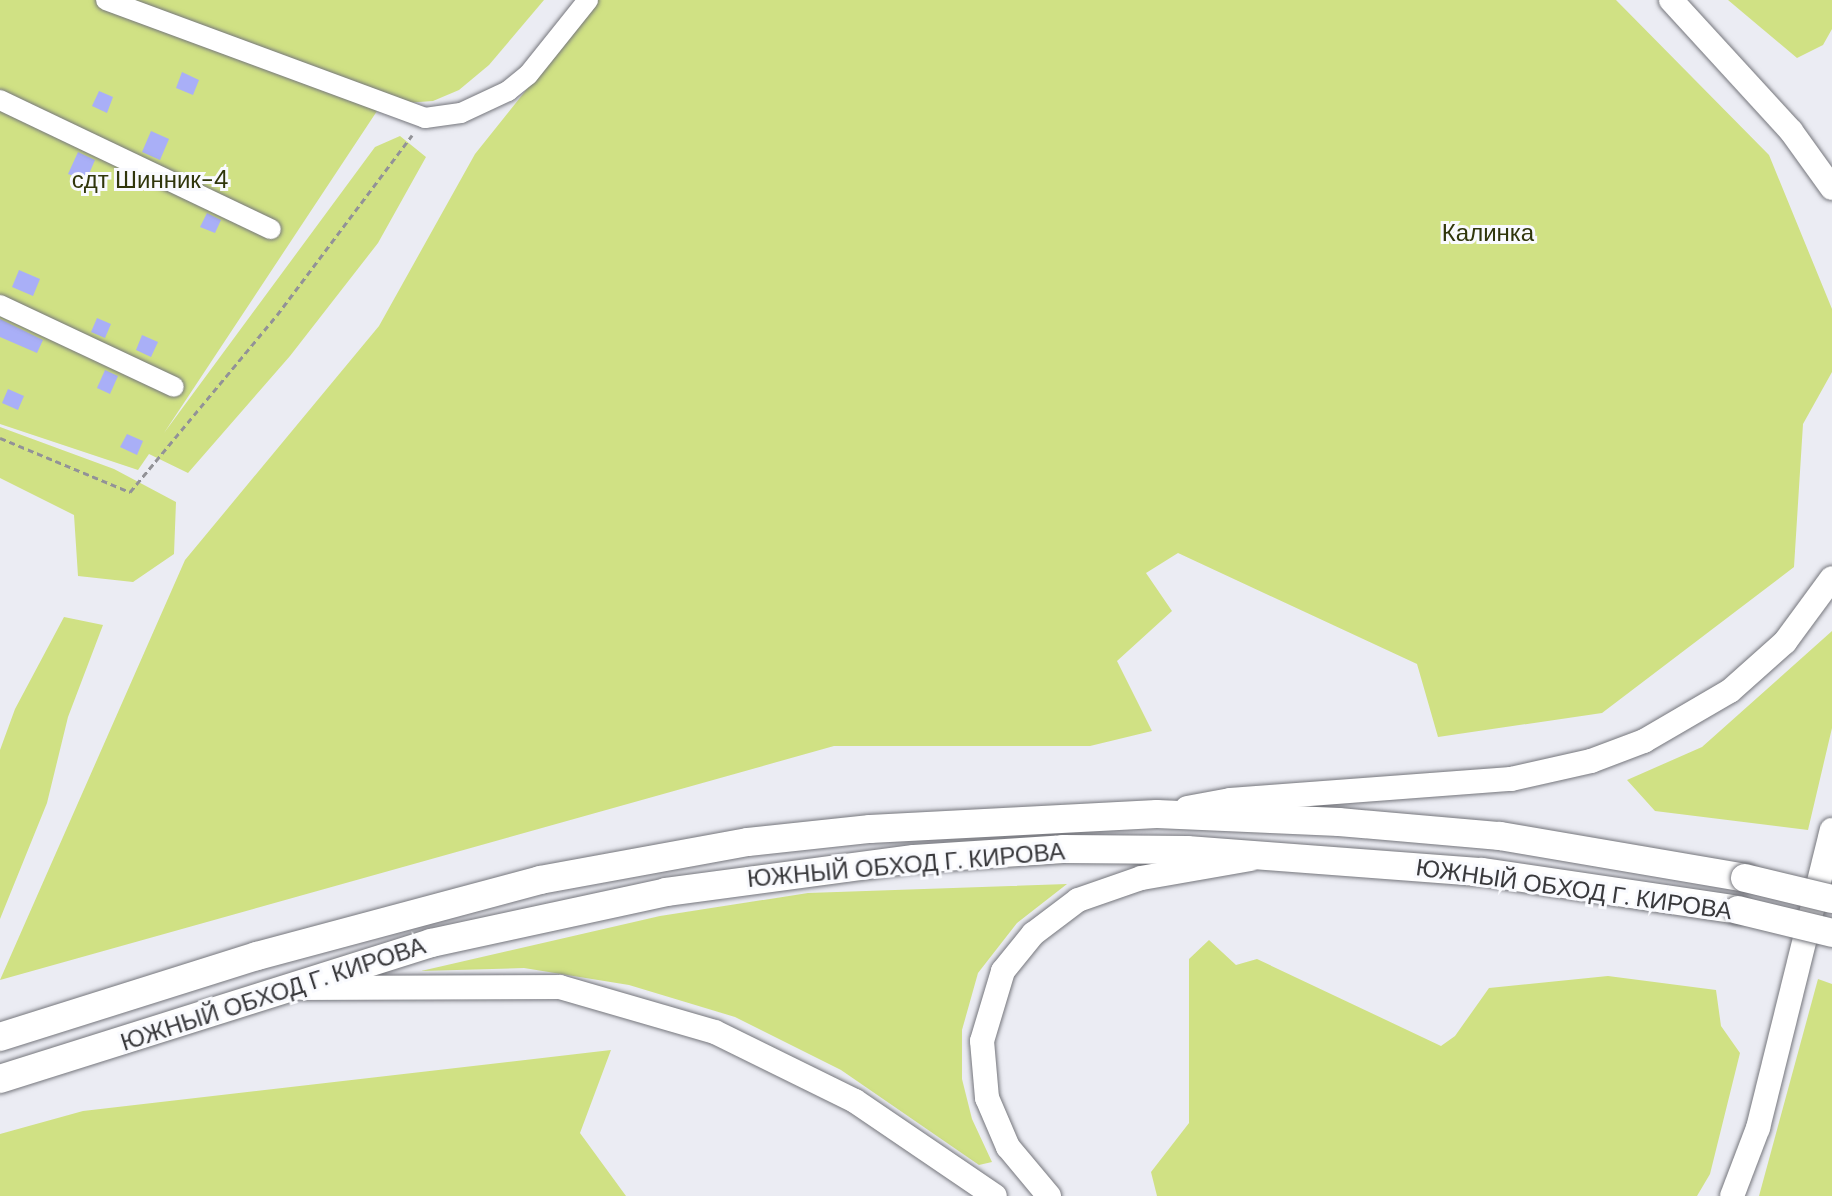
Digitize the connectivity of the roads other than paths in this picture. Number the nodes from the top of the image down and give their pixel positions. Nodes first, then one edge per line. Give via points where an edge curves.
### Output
1 (106, 0) edge
2 (588, 0) edge
3 (1671, 0) edge
4 (0, 100) edge
5 (1791, 131) junction
6 (1832, 168) edge
7 (1832, 188) edge
8 (271, 229) dead end
9 (0, 305) edge
10 (174, 387) dead end
11 (1832, 578) edge
12 (1157, 814) junction
13 (1832, 830) edge
14 (1260, 856) junction
15 (1832, 899) edge
16 (1832, 933) edge
17 (285, 989) junction
18 (0, 1037) edge
19 (0, 1079) edge
20 (995, 1196) edge
21 (1049, 1196) edge
22 (1732, 1196) edge

1 - 2 street via 425,118 461,113 508,91 528,75
3 - 5 main road
4 - 8 street
5 - 6 main road
5 - 7 main road
9 - 10 street
11 - 12 main road via 1785,642 1730,691 1644,741 1591,761 1511,779 1230,800
12 - 15 highway, ЮЖНЫЙ ОБХОД Г. КИРОВА, bridge via 1500,836 1745,878
12 - 18 highway, ЮЖНЫЙ ОБХОД Г. КИРОВА via 854,830 748,842 540,880 271,951
13 - 22 main road via 1758,1128
14 - 16 highway, ЮЖНЫЙ ОБХОД Г. КИРОВА, bridge via 1482,872 1738,910
14 - 17 highway, ЮЖНЫЙ ОБХОД Г. КИРОВА via 1063,849 784,874 557,913 431,943
14 - 21 main road via 1141,878 1090,894 1052,917 1003,971 982,1041 987,1098 1008,1147
17 - 19 highway, ЮЖНЫЙ ОБХОД Г. КИРОВА
17 - 20 main road via 560,987 701,1027 855,1101

